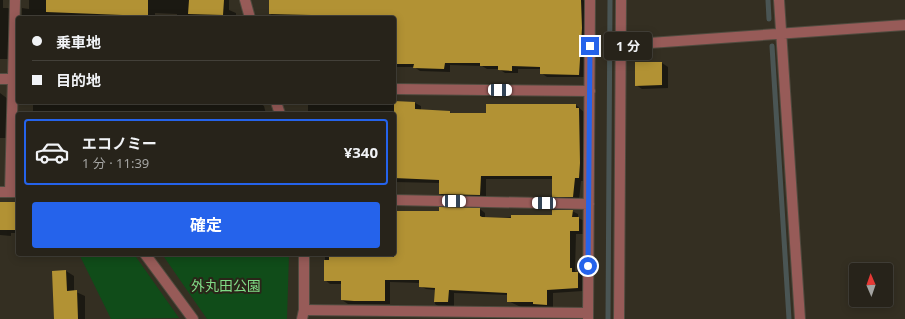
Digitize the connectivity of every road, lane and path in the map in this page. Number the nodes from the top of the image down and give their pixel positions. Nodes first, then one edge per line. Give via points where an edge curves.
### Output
1 (15, 0) edge
2 (245, 0) edge
3 (590, 0) edge
4 (621, 0) edge
5 (779, 0) edge
6 (249, 16) edge
7 (905, 25) edge
8 (781, 34) junction
9 (621, 45) junction
10 (0, 79) edge
11 (16, 79) edge
12 (396, 89) edge
13 (590, 91) junction
14 (9, 192) edge
15 (396, 200) edge
16 (589, 204) junction
17 (146, 256) edge
18 (304, 256) edge
19 (303, 314) edge
20 (588, 316) edge
21 (193, 319) edge
22 (619, 319) edge
23 (800, 319) edge

1 - 11 street
2 - 6 street
3 - 13 street
4 - 9 street
5 - 8 street
7 - 8 street
8 - 9 street
8 - 23 street
9 - 22 street
10 - 11 street
11 - 14 street
12 - 13 street
13 - 16 street
15 - 16 street
16 - 20 street
17 - 21 street
18 - 19 street
19 - 20 street

